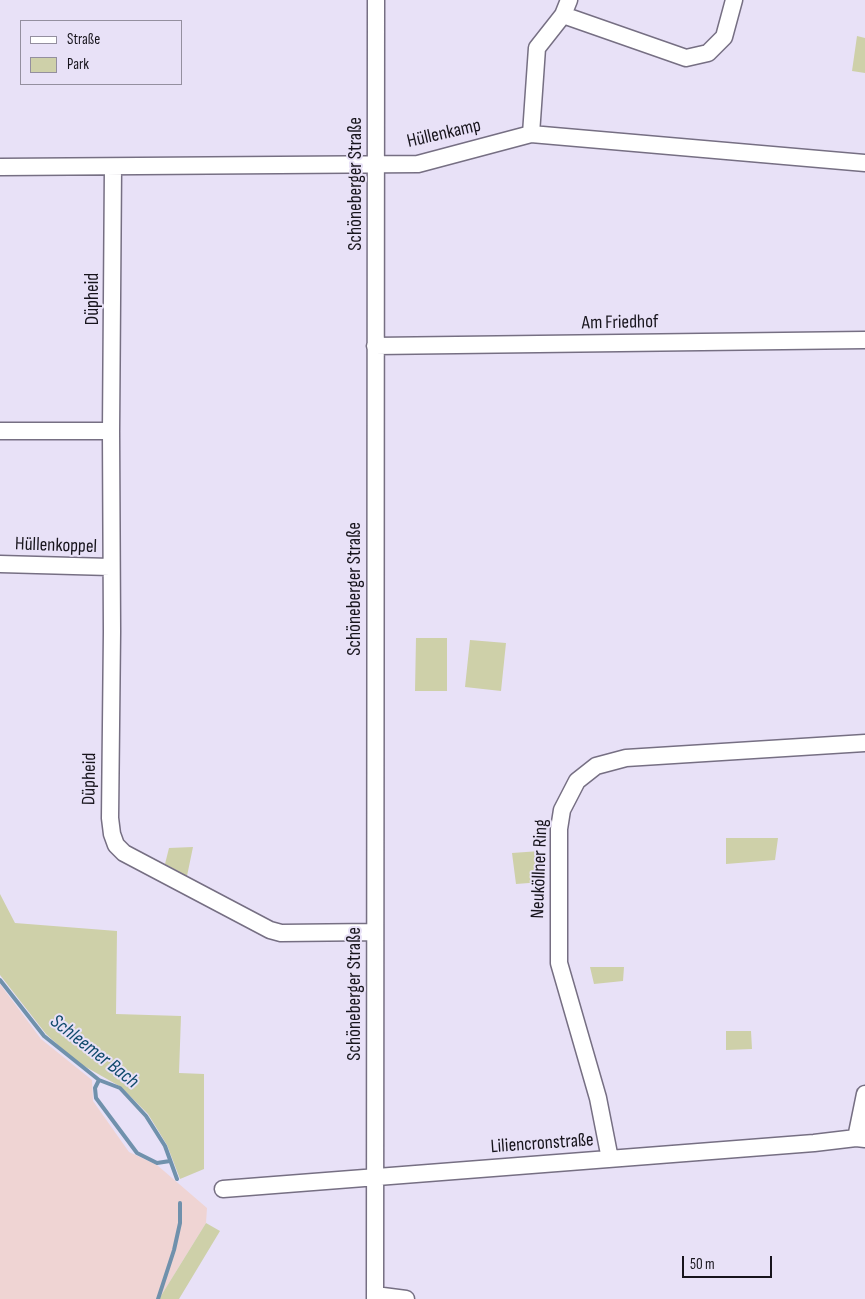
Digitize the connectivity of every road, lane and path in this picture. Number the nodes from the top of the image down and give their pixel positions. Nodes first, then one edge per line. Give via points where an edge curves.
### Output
1 (376, 0) edge
2 (734, 0) edge
3 (566, 7) edge
4 (531, 134) junction
5 (376, 164) junction
6 (865, 164) edge
7 (0, 167) edge
8 (113, 167) junction
9 (865, 340) edge
10 (376, 346) junction
11 (0, 431) edge
12 (111, 431) junction
13 (0, 564) edge
14 (110, 567) junction
15 (865, 743) edge
16 (375, 932) junction
17 (865, 1094) edge
18 (861, 1138) edge
19 (610, 1159) junction
20 (374, 1177) junction
21 (223, 1189) dead end
22 (375, 1297) edge
23 (406, 1299) edge

1 - 5 street, Schöneberger Straße
2 - 3 street via 724,37 708,53 686,58
3 - 4 street via 536,48
4 - 5 street, Hüllenkamp via 418,164
4 - 6 street, Hüllenkamp
5 - 8 street, Hüllenkamp
5 - 10 street, Schöneberger Straße
7 - 8 street, Hüllenkamp
8 - 12 street, Düpheid
9 - 10 street, Am Friedhof
10 - 16 street, Schöneberger Straße
11 - 12 street
12 - 14 street, Düpheid
13 - 14 street, Hüllenkoppel
14 - 16 street, Düpheid via 110,818 116,846 270,930 281,933
15 - 19 street, Neuköllner Ring via 626,758 596,766 577,782 562,810 560,829 559,963 598,1098
16 - 20 street, Schöneberger Straße
17 - 18 street
18 - 19 street, Liliencronstraße
19 - 20 street, Liliencronstraße
20 - 21 street, Liliencronstraße
20 - 22 street, Schöneberger Straße
22 - 23 street

